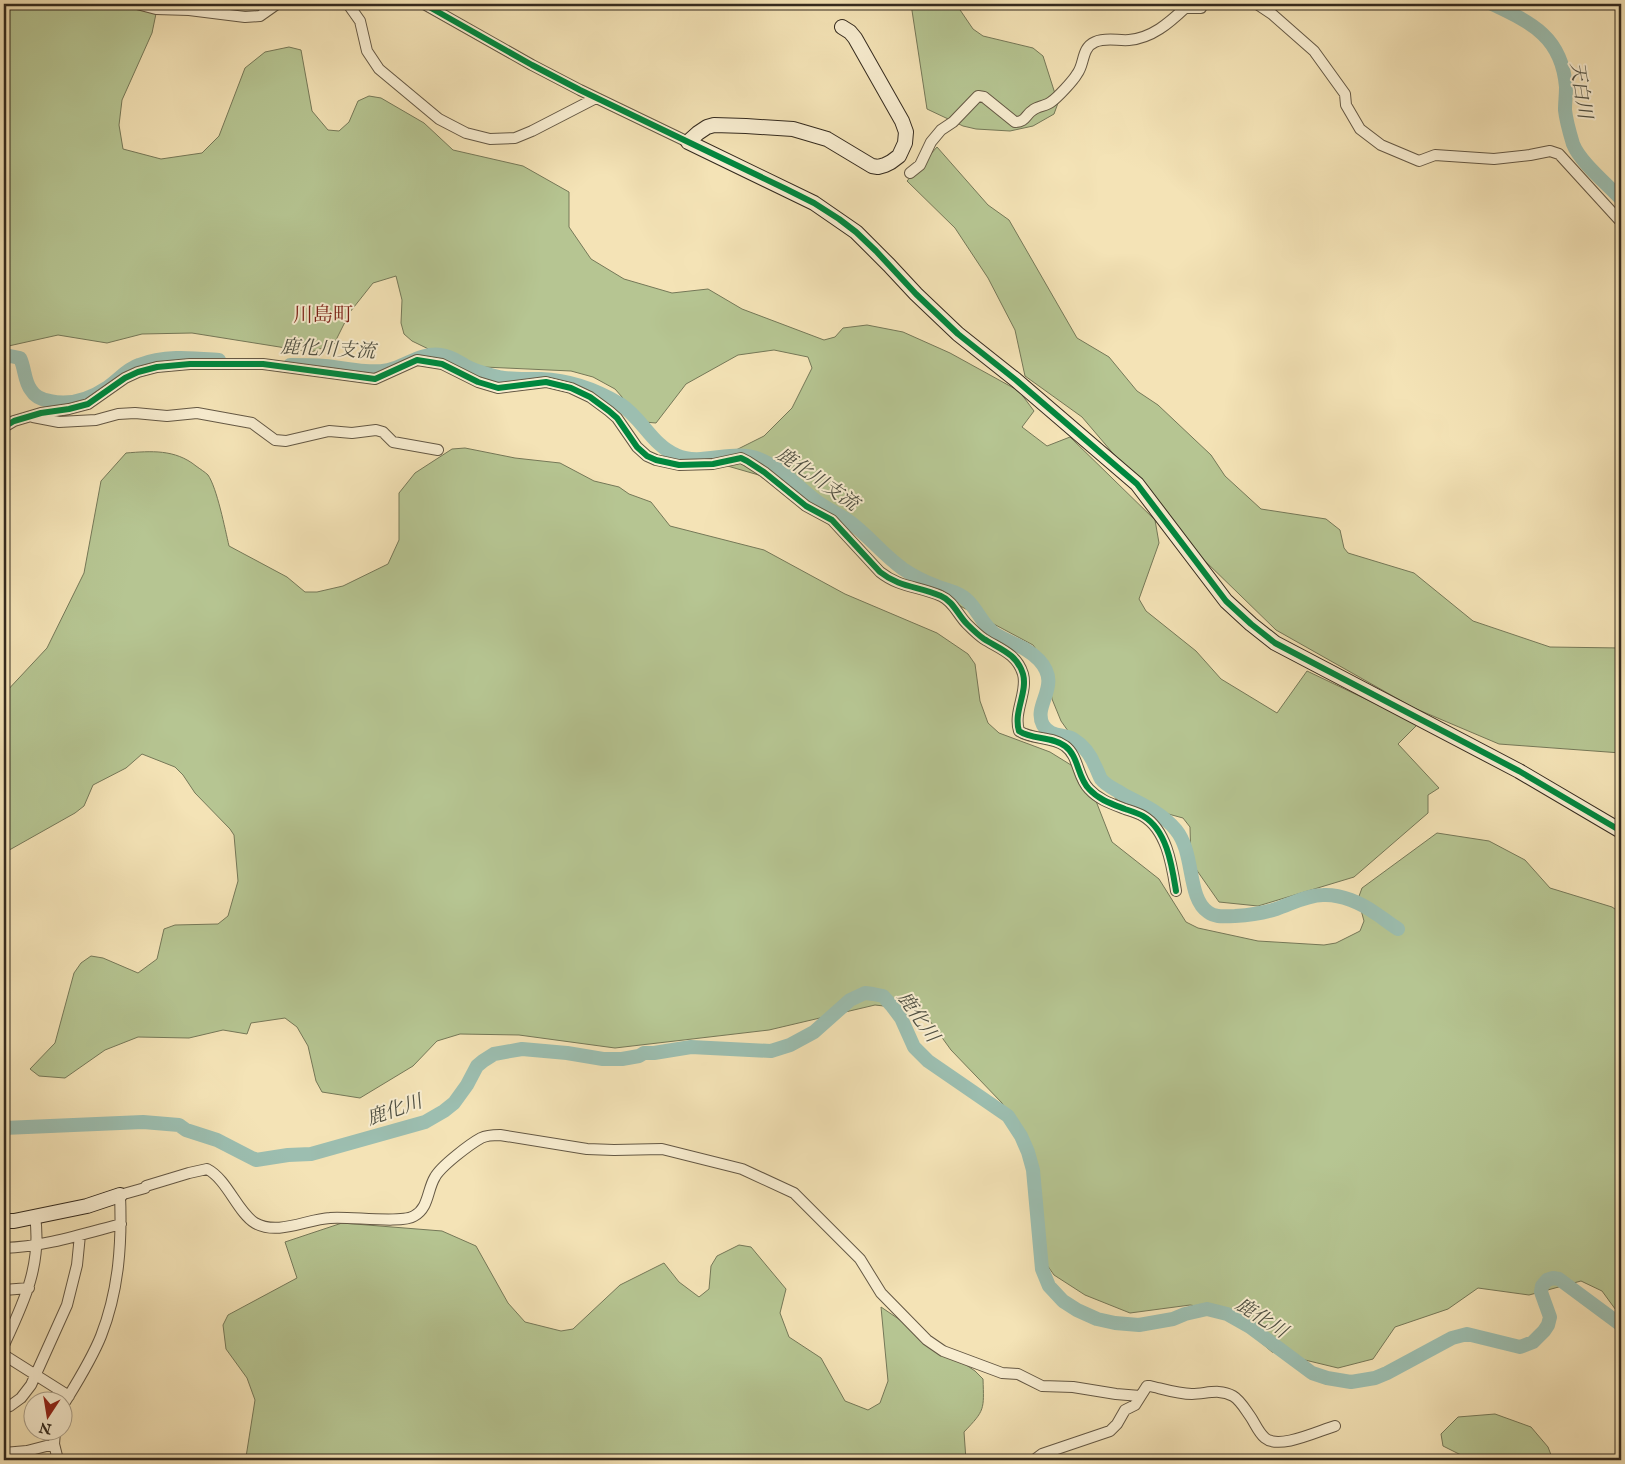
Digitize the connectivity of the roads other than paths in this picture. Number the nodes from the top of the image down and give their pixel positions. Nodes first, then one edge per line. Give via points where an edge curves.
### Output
1 (137, 4) edge
2 (277, 4) edge
3 (348, 4) edge
4 (424, 4) edge
5 (1204, 4) edge
6 (1257, 4) edge
7 (842, 26) dead end
8 (596, 98) junction
9 (688, 142) junction
10 (910, 174) dead end
11 (1621, 222) edge
12 (30, 416) junction
13 (4, 427) edge
14 (438, 450) dead end
15 (1621, 831) edge
16 (1176, 891) dead end
17 (120, 1195) junction
18 (35, 1216) junction
19 (4, 1221) edge
20 (121, 1224) junction
21 (80, 1235) junction
22 (37, 1244) junction
23 (4, 1248) edge
24 (28, 1288) junction
25 (4, 1290) edge
26 (4, 1345) edge
27 (4, 1354) edge
28 (36, 1374) junction
29 (63, 1392) edge
30 (71, 1392) edge
31 (1140, 1396) junction
32 (4, 1408) edge
33 (1335, 1426) dead end
34 (54, 1444) joint
35 (4, 1453) edge
36 (58, 1460) edge
37 (1034, 1460) edge

1 - 2 street via 156,9 245,17 260,16
3 - 8 street via 360,21 367,51 379,69 439,119 466,134 490,139 515,138
4 - 8 street
5 - 10 street via 1201,8 1185,8 1164,27 1141,38 1094,42 1086,49 1078,74 1050,103 1032,110 1021,122 1015,122 984,97 978,96 941,130
6 - 11 street via 1314,51 1345,94 1346,105 1360,129 1381,145 1419,161 1435,155 1494,159 1550,151 1559,154
7 - 9 street via 855,38 904,126 905,143 894,160 878,167 872,166 827,139 793,129 714,125
8 - 9 street
9 - 15 street via 814,203 856,232 958,334 1137,484 1226,601 1275,643 1519,772
12 - 13 street
12 - 14 street via 59,422 127,414 197,414 252,423 276,440 286,441 329,431 376,430 393,442
12 - 16 street via 88,404 125,378 157,367 263,364 376,379 421,359 442,364 498,388 546,382 571,388 609,411 637,447 656,460 678,465 713,464 741,458 806,506 832,520 889,580 948,600 966,624 982,638 1009,653 1023,674 1016,722 1019,731 1067,747 1088,789 1104,801 1143,816 1152,824 1167,850
17 - 18 street via 87,1206
17 - 20 street
17 - 31 street via 207,1170 215,1174 248,1216 256,1223 270,1227 290,1227 328,1218 409,1219 424,1206 434,1177 442,1167 482,1138 500,1135 587,1149 662,1149 742,1169 794,1193 860,1259 881,1293 927,1340 943,1351 1002,1373 1018,1374 1042,1386 1073,1386
18 - 19 street
18 - 22 street
20 - 21 street
20 - 30 street via 119,1266 108,1316 90,1359
21 - 22 street
21 - 28 street via 69,1298
22 - 23 street
22 - 24 street
24 - 25 street
24 - 26 street
27 - 28 street
28 - 29 street
28 - 32 street via 21,1398
31 - 33 street via 1147,1386 1192,1394 1212,1391 1232,1395 1260,1433 1274,1442
31 - 37 street via 1110,1431 1042,1454
34 - 35 street
34 - 36 street

